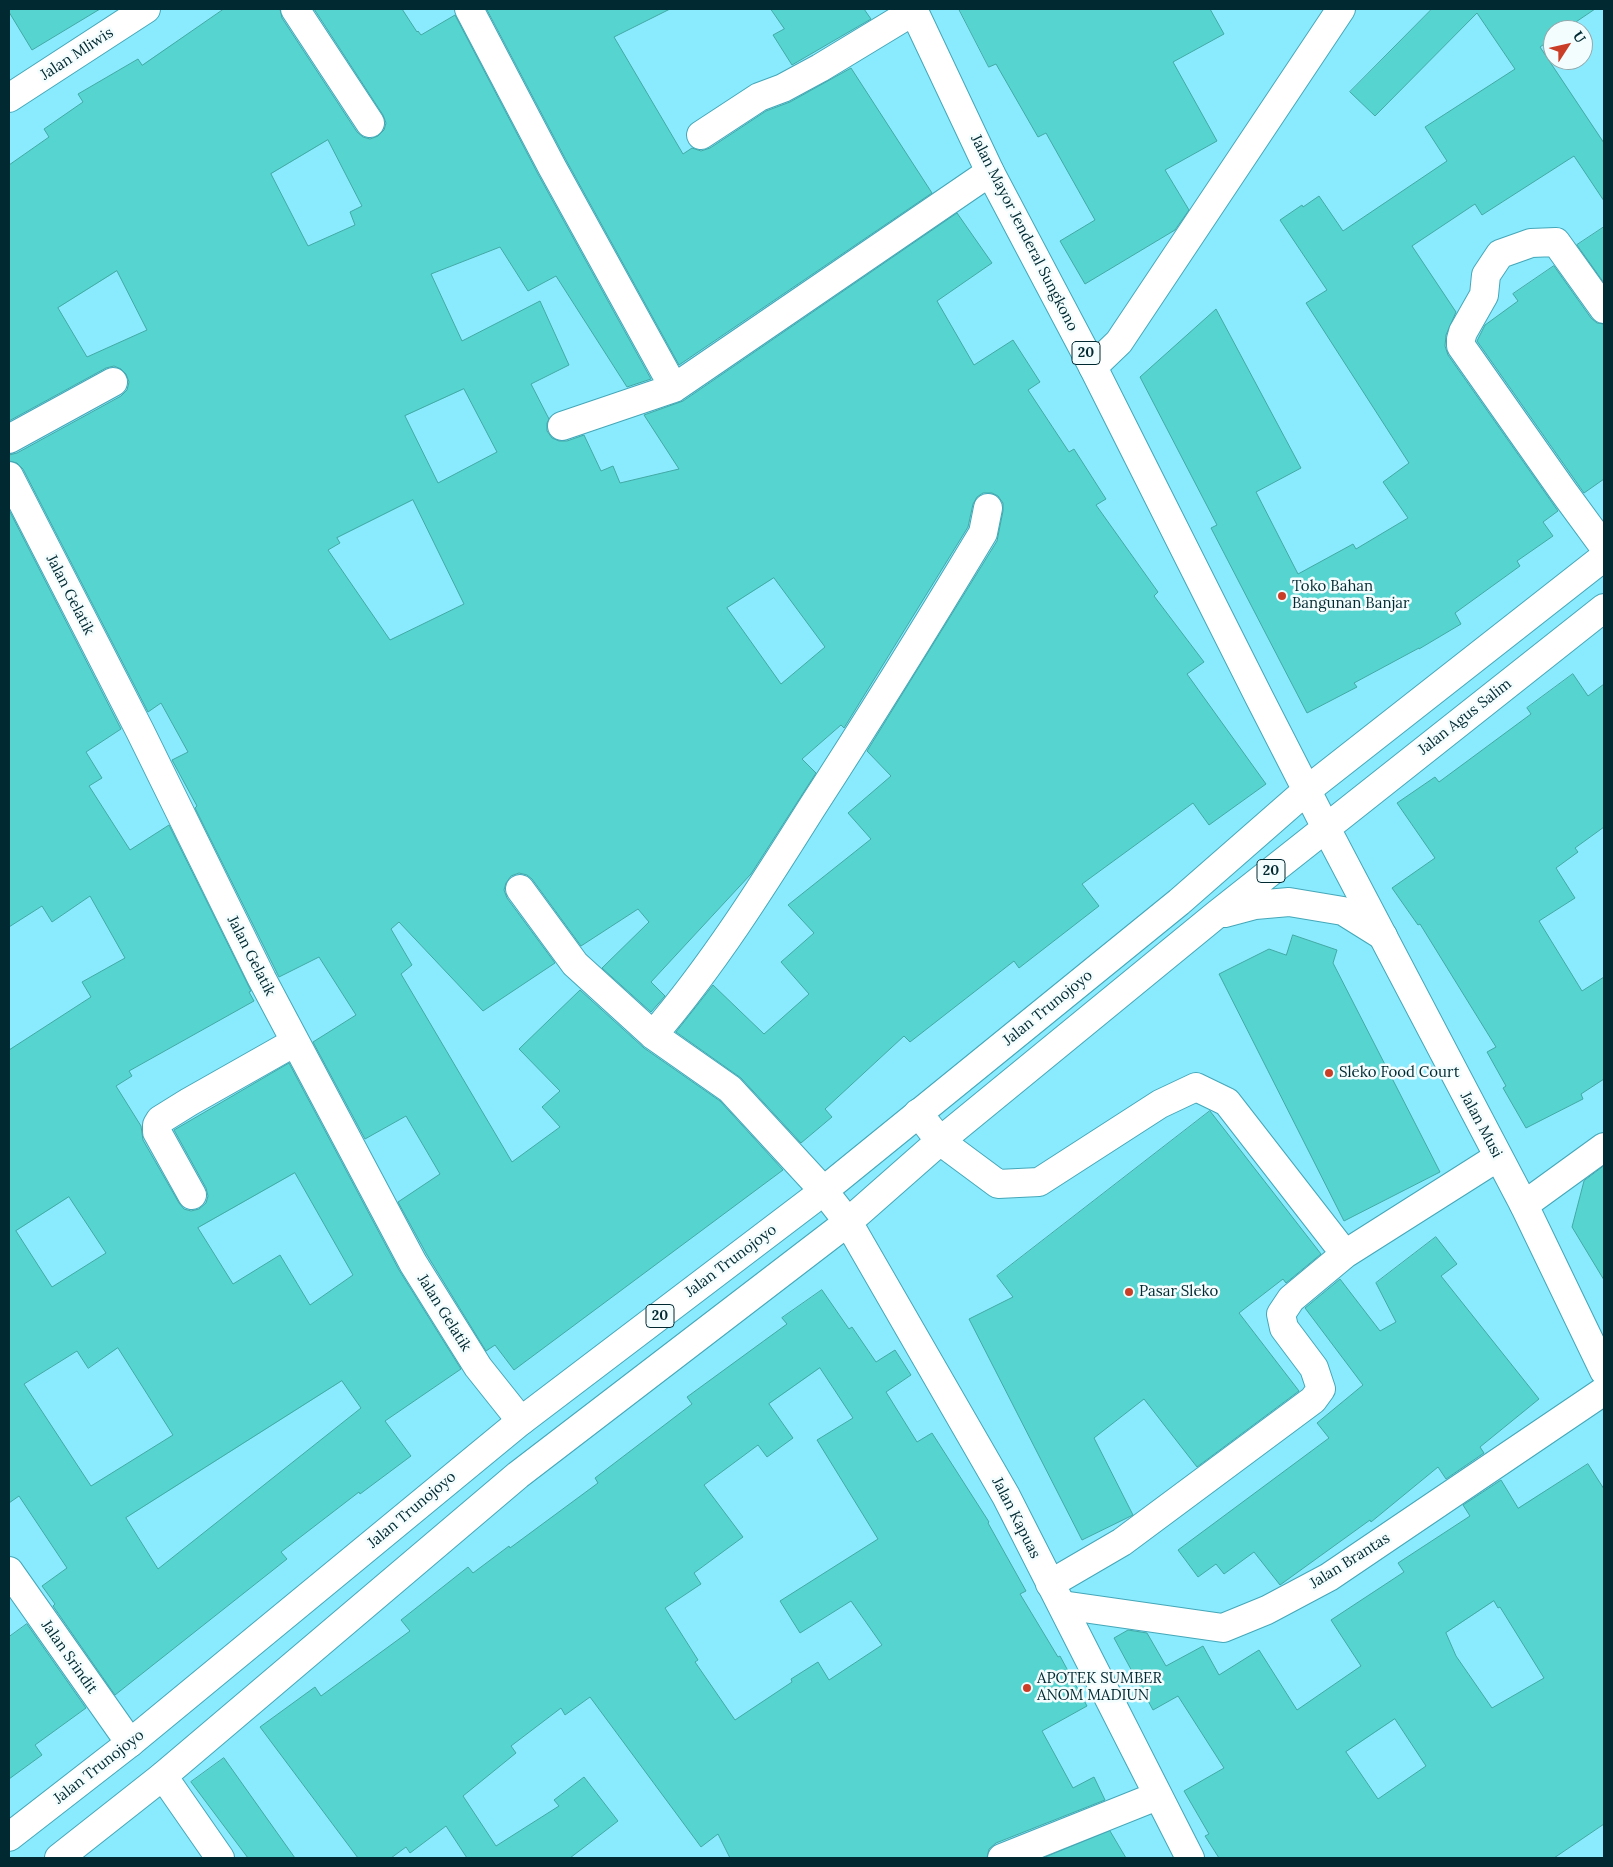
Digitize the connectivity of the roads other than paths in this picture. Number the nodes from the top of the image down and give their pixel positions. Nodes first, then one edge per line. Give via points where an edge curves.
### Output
1 (146, 9) edge
2 (295, 9) edge
3 (469, 9) edge
4 (1341, 9) edge
5 (913, 10) edge
6 (9, 98) edge
7 (370, 123) dead end
8 (701, 135) dead end
9 (990, 172) junction
10 (1604, 309) edge
11 (1093, 367) junction
12 (113, 382) dead end
13 (674, 388) junction
14 (562, 426) dead end
15 (9, 439) edge
16 (9, 476) edge
17 (988, 508) dead end
18 (1604, 547) edge
19 (1604, 557) edge
20 (1604, 608) edge
21 (1307, 790) junction
22 (1326, 828) junction
23 (520, 889) dead end
24 (1216, 915) junction
25 (1383, 936) junction
26 (652, 1035) junction
27 (295, 1042) junction
28 (918, 1113) junction
29 (940, 1141) junction
30 (1604, 1147) edge
31 (1498, 1157) junction
32 (823, 1190) junction
33 (192, 1195) dead end
34 (1524, 1205) junction
35 (848, 1222) junction
36 (1345, 1254) junction
37 (1604, 1371) edge
38 (1604, 1391) edge
39 (521, 1421) junction
40 (9, 1571) edge
41 (1056, 1594) junction
42 (130, 1743) junction
43 (163, 1776) junction
44 (1157, 1796) junction
45 (9, 1837) edge
46 (59, 1858) edge
47 (220, 1858) edge
48 (1002, 1858) edge
49 (1190, 1858) edge

1 - 6 main road, Jalan Mliwis
2 - 7 main road
3 - 13 main road
4 - 11 main road via 1119,342
5 - 8 main road via 820,68 759,97
5 - 9 main road, Jalan Mayor Jenderal Sungkono / 20
9 - 11 main road, Jalan Mayor Jenderal Sungkono / 20
9 - 13 main road
10 - 18 main road via 1556,242 1531,243 1500,254 1486,275 1484,295 1460,339 1461,346
11 - 21 main road, Jalan Mayor Jenderal Sungkono / 20
12 - 15 main road
13 - 14 main road
16 - 27 main road, Jalan Gelatik
17 - 26 main road via 983,533 897,676 743,916 681,1002
19 - 21 main road, Jalan Trunojoyo
20 - 22 main road, Jalan Agus Salim
21 - 22 main road, 20
21 - 28 main road, Jalan Trunojoyo / 20 via 1179,902
22 - 24 main road, 20
22 - 25 main road, Jalan Musi
23 - 26 main road, Jalan Kapuas via 575,964
24 - 25 main road via 1255,905 1289,902 1343,911
24 - 29 main road, 20
25 - 31 main road, Jalan Musi
26 - 32 main road, Jalan Kapuas via 730,1089
27 - 33 main road via 160,1120 157,1132
27 - 39 main road, Jalan Gelatik via 413,1263 478,1367
28 - 29 main road
28 - 32 main road, Jalan Trunojoyo / 20
29 - 35 main road, 20
29 - 36 main road via 998,1184 1039,1182 1160,1104 1196,1087 1227,1102
30 - 34 main road
31 - 34 main road, Jalan Musi
31 - 36 main road
32 - 35 main road, Jalan Kapuas
32 - 39 main road, Jalan Trunojoyo / 20
34 - 37 main road, Jalan Musi
35 - 41 main road, Jalan Kapuas via 1006,1496
35 - 43 main road, 20 via 518,1476
36 - 41 main road via 1291,1299 1281,1314 1284,1328 1314,1368 1322,1389 1313,1400
38 - 41 main road, Jalan Brantas via 1329,1578 1223,1628
39 - 42 main road, Jalan Trunojoyo / 20
40 - 42 main road, Jalan Srindit
41 - 44 main road, Jalan Kapuas
42 - 45 main road, Jalan Trunojoyo / 20
43 - 46 main road, 20
43 - 47 main road
44 - 48 main road
44 - 49 main road, Jalan Kapuas

